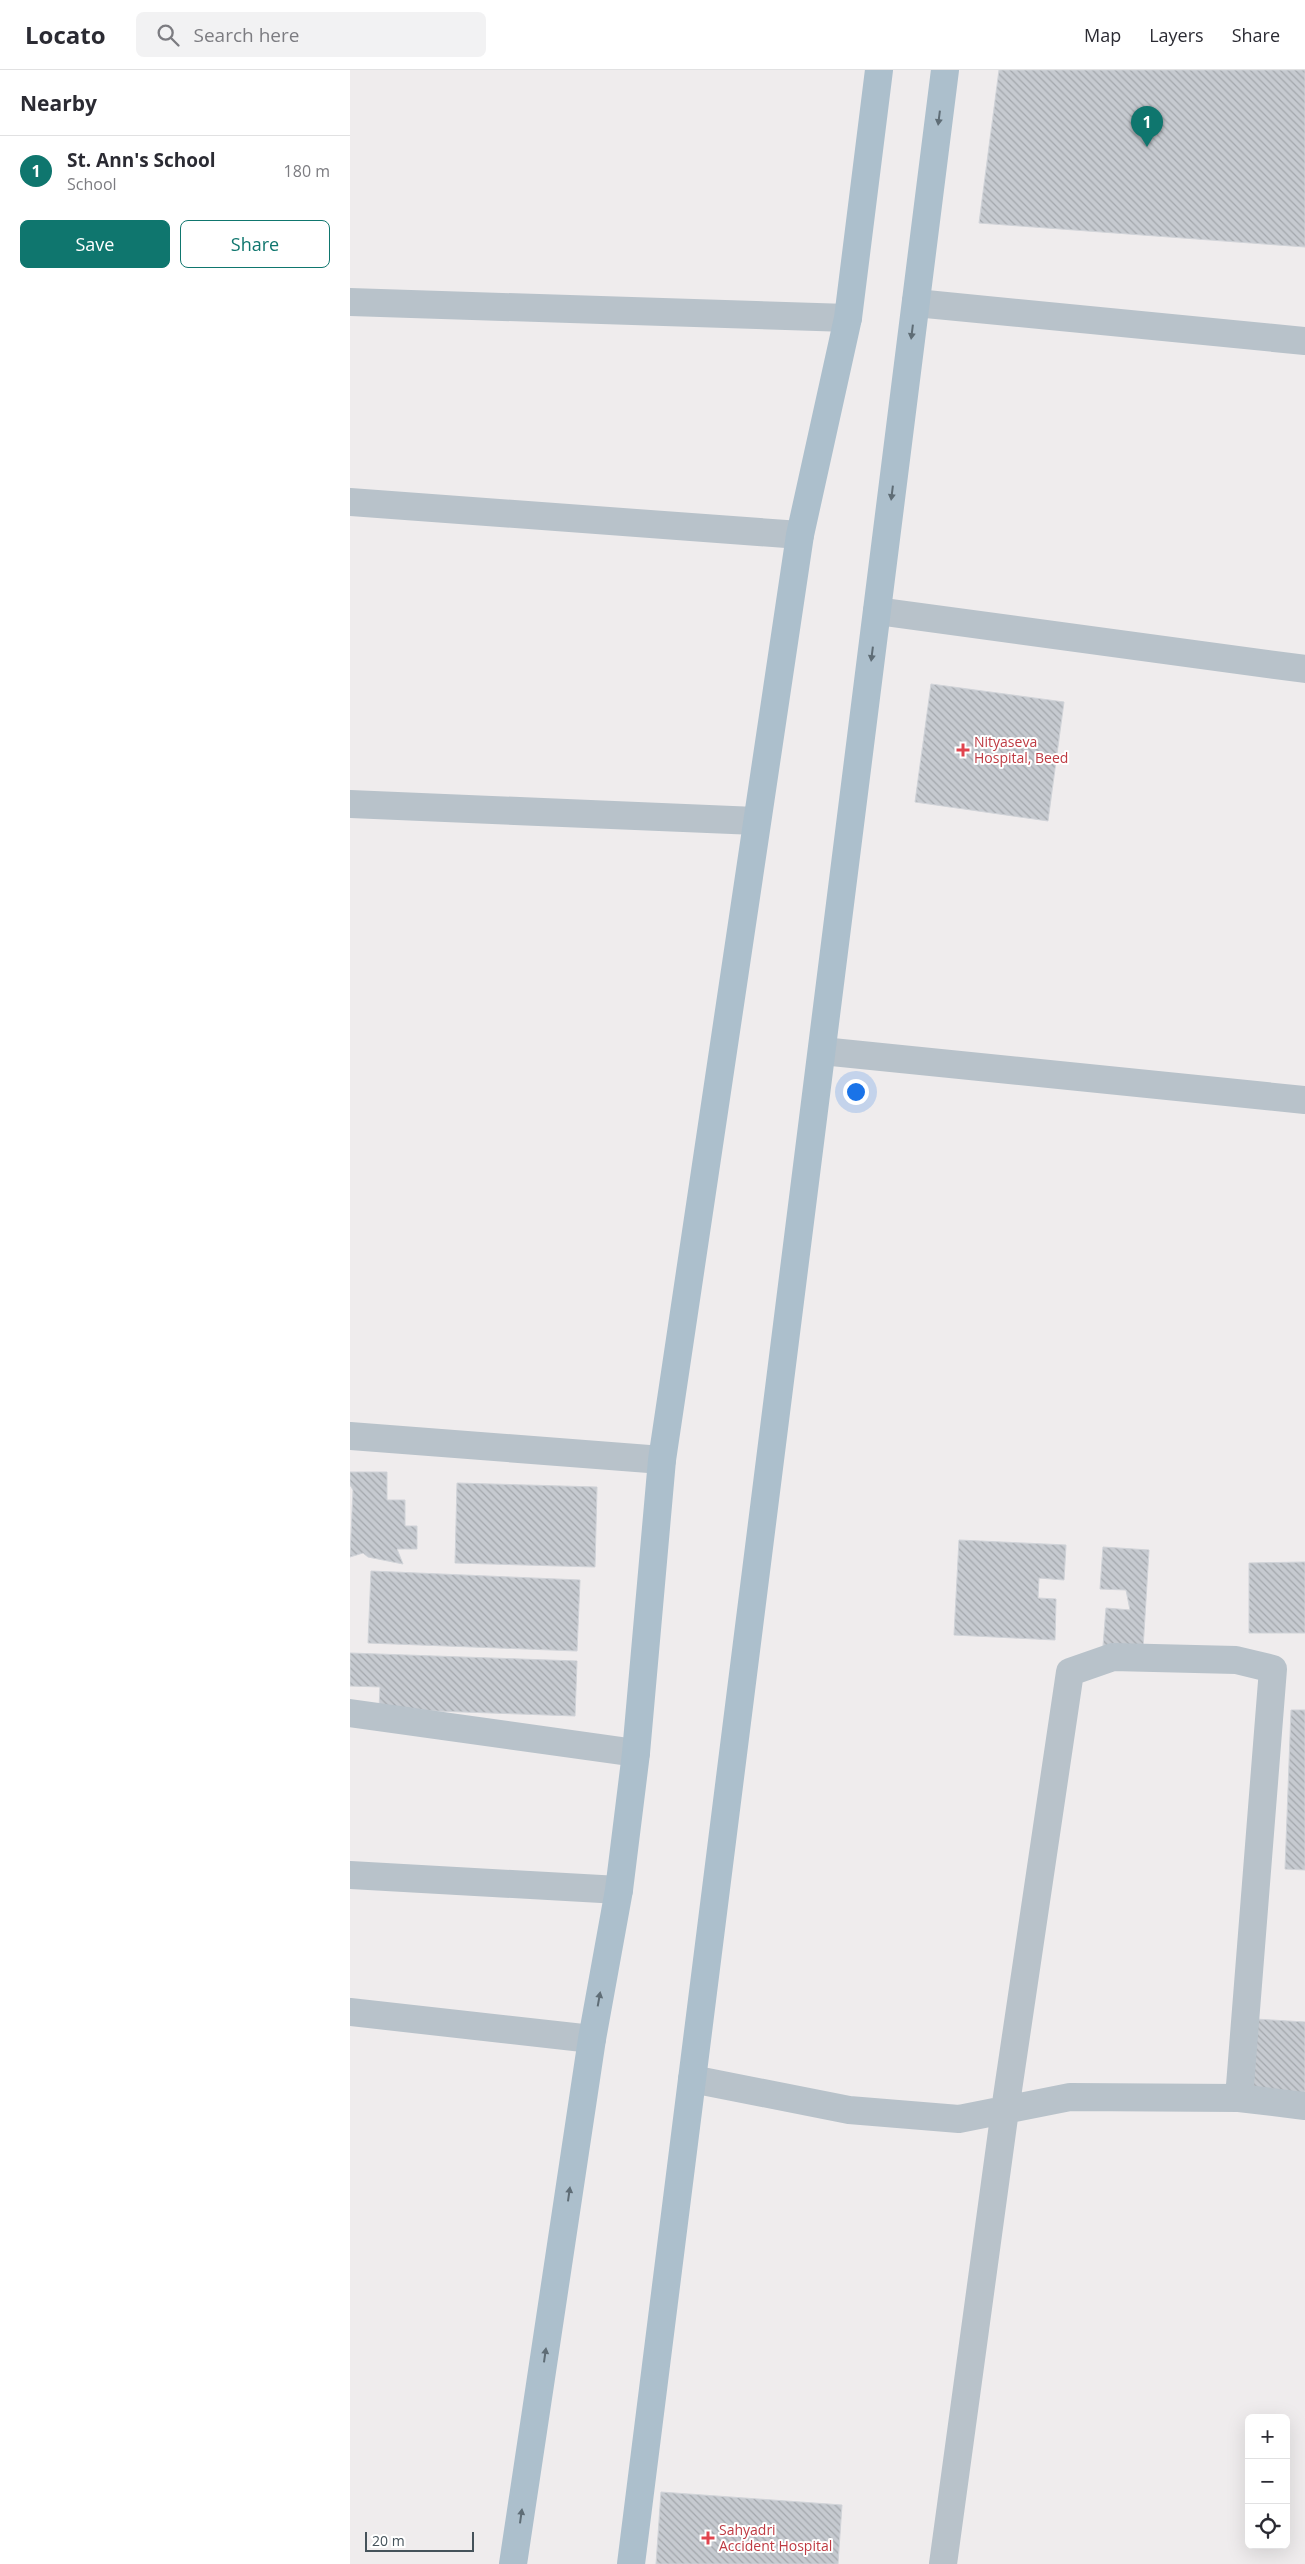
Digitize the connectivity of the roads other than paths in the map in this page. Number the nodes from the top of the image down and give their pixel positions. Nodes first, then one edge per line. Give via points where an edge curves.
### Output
1 (879, 70) edge
2 (945, 70) edge
3 (916, 301) junction
4 (350, 302) edge
5 (848, 318) junction
6 (1305, 341) edge
7 (350, 502) edge
8 (800, 535) junction
9 (877, 611) junction
10 (1305, 669) edge
11 (350, 804) edge
12 (756, 821) junction
13 (822, 1051) junction
14 (1305, 1100) edge
15 (350, 1436) edge
16 (662, 1460) junction
17 (350, 1713) edge
18 (636, 1753) junction
19 (350, 1875) edge
20 (619, 1890) junction
21 (350, 2012) edge
22 (592, 2039) junction
23 (692, 2079) junction
24 (1239, 2098) junction
25 (1305, 2106) edge
26 (1005, 2110) junction
27 (513, 2564) edge
28 (631, 2564) edge
29 (943, 2564) edge

1 - 5 main road
2 -> 3 main road
3 - 6 street
3 -> 9 main road
4 - 5 street
5 - 8 main road
7 - 8 street
8 - 12 main road
9 - 10 street
9 -> 13 main road
11 - 12 street
12 - 16 main road
13 - 14 street
13 - 23 main road
15 - 16 street
16 - 18 main road
17 - 18 street
18 - 20 main road
19 - 20 street
22 -> 20 main road
21 - 22 street
27 -> 22 main road
23 - 26 street via 849,2110 960,2119
23 - 28 main road
24 - 25 street
24 - 26 street via 1070,2097
24 - 26 street via 1273,1669 1236,1660 1113,1657 1070,1672
26 - 29 street

